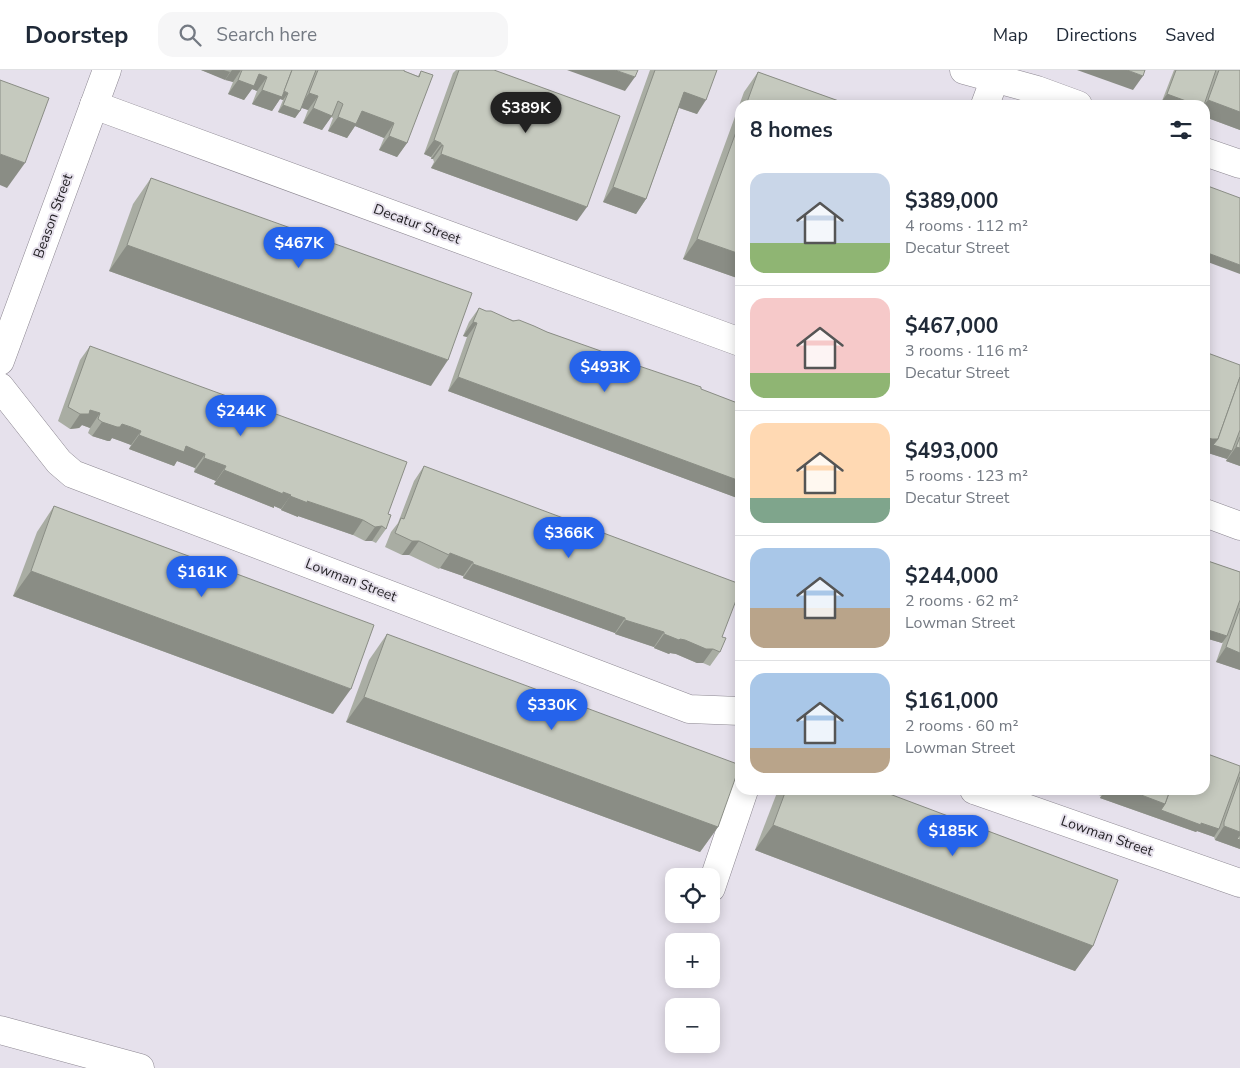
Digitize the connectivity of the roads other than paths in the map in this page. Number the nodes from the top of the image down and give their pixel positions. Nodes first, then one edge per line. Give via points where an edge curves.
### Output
1 (107, 70) edge
2 (964, 70) edge
3 (996, 74) edge
4 (987, 100) edge
5 (1064, 100) edge
6 (94, 105) junction
7 (1210, 154) edge
8 (1240, 164) edge
9 (735, 340) edge
10 (0, 361) edge
11 (0, 386) edge
12 (1210, 515) edge
13 (1240, 526) edge
14 (735, 711) edge
15 (742, 795) edge
16 (988, 795) edge
17 (718, 868) edge
18 (1240, 883) edge
19 (0, 1030) edge
20 (140, 1068) edge

1 - 6 street, Beason Street
2 - 3 street
3 - 4 street
3 - 5 street
6 - 9 street, Decatur Street
6 - 10 street, Beason Street
7 - 8 street
11 - 14 street, Lowman Street via 59,462 74,474 689,709
12 - 13 street
15 - 17 street
16 - 18 street, Lowman Street
19 - 20 street

